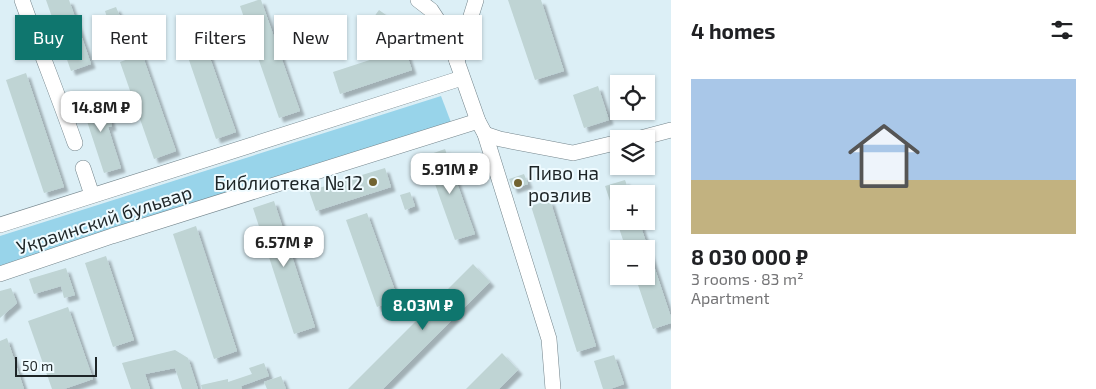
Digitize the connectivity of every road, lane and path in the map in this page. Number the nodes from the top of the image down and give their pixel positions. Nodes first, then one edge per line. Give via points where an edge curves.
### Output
1 (22, 0) edge
2 (418, 0) edge
3 (476, 0) edge
4 (457, 61) junction
5 (462, 78) junction
6 (482, 128) junction
7 (671, 130) edge
8 (655, 134) edge
9 (75, 143) dead end
10 (610, 144) edge
11 (83, 168) dead end
12 (92, 196) junction
13 (0, 226) edge
14 (0, 274) edge
15 (553, 389) edge

1 - 9 street
2 - 4 street via 431,10 448,36
3 - 4 street
4 - 5 street
5 - 6 street
5 - 12 street, Украинский бульвар
6 - 10 street via 500,138 573,153
6 - 14 street, Украинский бульвар via 112,236
6 - 15 street via 548,339
7 - 8 street
11 - 12 street
12 - 13 street, Украинский бульвар

